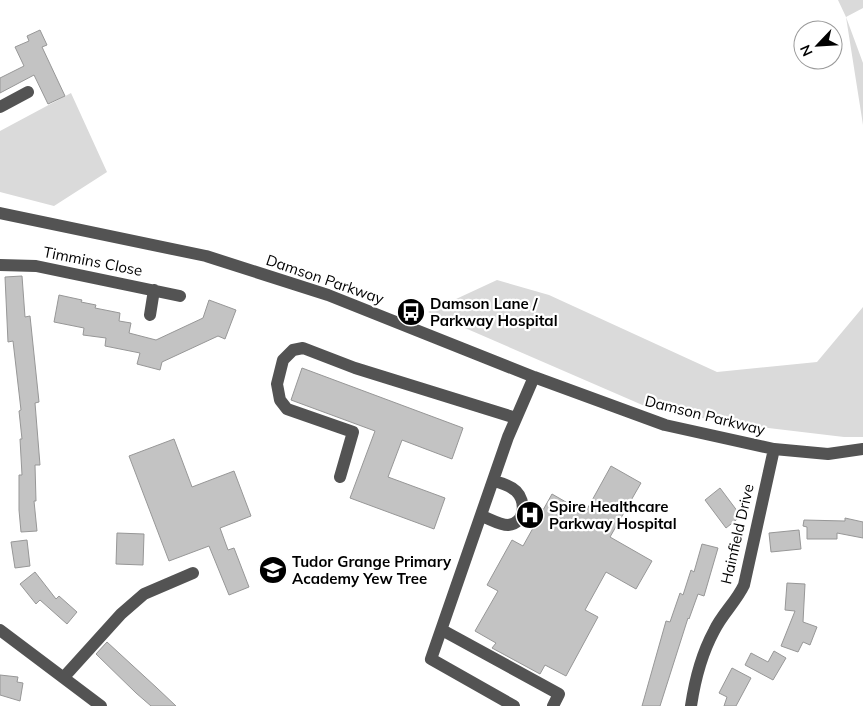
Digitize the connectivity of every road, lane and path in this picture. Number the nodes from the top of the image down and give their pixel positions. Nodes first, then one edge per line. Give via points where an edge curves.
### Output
1 (28, 92) dead end
2 (0, 107) edge
3 (0, 213) edge
4 (0, 265) edge
5 (154, 290) junction
6 (180, 296) dead end
7 (150, 314) dead end
8 (534, 377) junction
9 (516, 418) junction
10 (774, 449) junction
11 (863, 449) edge
12 (340, 477) dead end
13 (494, 481) junction
14 (482, 516) junction
15 (193, 573) dead end
16 (0, 630) edge
17 (442, 630) junction
18 (64, 677) junction
19 (101, 706) edge
20 (514, 706) edge
21 (552, 706) edge
22 (691, 706) edge

1 - 2 street
3 - 8 street, Damson Parkway via 206,256 328,296
4 - 5 street, Timmins Close via 36,266
5 - 6 street, Timmins Close
5 - 7 street
8 - 9 street
8 - 10 street, Damson Parkway via 664,425
9 - 12 street via 355,368 303,348 292,350 283,360 277,384 280,400 288,409 353,432
9 - 13 street
10 - 11 street, Damson Parkway via 828,454
10 - 22 street, Hainfield Drive via 744,585 737,600 714,629 697,669
13 - 14 street
13 - 14 street via 517,492 522,499 523,511 515,522 508,525
14 - 17 street
15 - 18 street via 144,594 121,614
16 - 18 street
17 - 20 street via 432,659
17 - 21 street via 559,694
18 - 19 street

